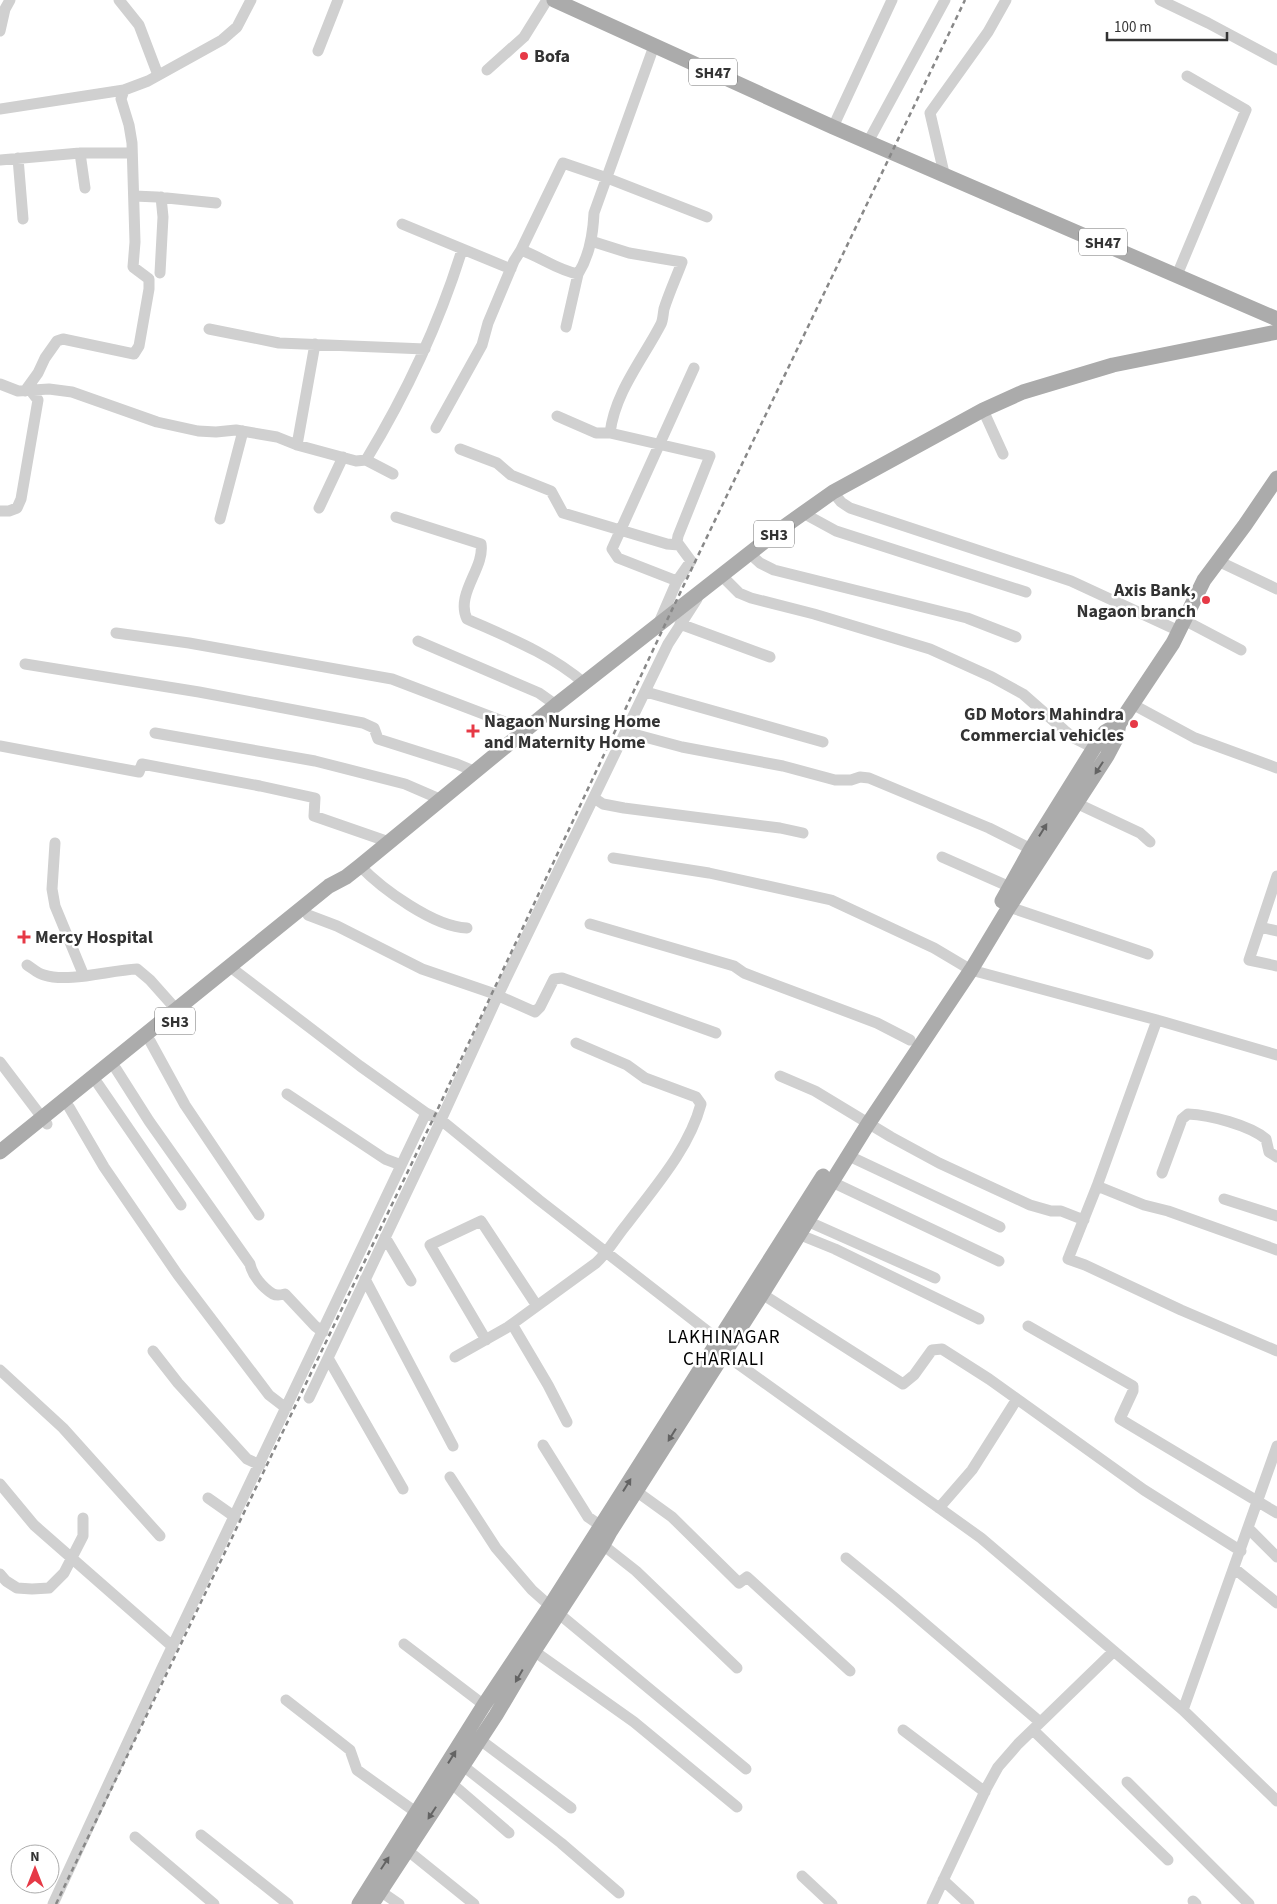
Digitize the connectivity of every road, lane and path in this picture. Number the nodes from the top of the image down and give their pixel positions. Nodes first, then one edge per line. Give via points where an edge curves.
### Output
1 (10, 0) edge
2 (119, 0) edge
3 (251, 0) edge
4 (338, 0) edge
5 (547, 0) edge
6 (554, 0) edge
7 (892, 0) edge
8 (945, 0) edge
9 (1006, 0) edge
10 (1160, 0) edge
11 (0, 31) edge
12 (654, 46) junction
13 (318, 51) dead end
14 (1277, 60) edge
15 (487, 70) dead end
16 (158, 75) junction
17 (1187, 76) dead end
18 (124, 90) junction
19 (0, 109) edge
20 (833, 127) junction
21 (871, 143) junction
22 (80, 153) junction
23 (132, 153) junction
24 (18, 158) junction
25 (0, 160) edge
26 (944, 173) junction
27 (607, 178) junction
28 (85, 188) dead end
29 (134, 196) junction
30 (161, 197) junction
31 (216, 204) dead end
32 (706, 217) dead end
33 (23, 218) dead end
34 (402, 224) dead end
35 (591, 241) junction
36 (462, 250) junction
37 (521, 250) junction
38 (511, 270) junction
39 (160, 272) dead end
40 (578, 274) junction
41 (1177, 274) junction
42 (1277, 318) edge
43 (566, 327) dead end
44 (209, 329) dead end
45 (1277, 332) edge
46 (314, 344) junction
47 (425, 349) junction
48 (694, 368) dead end
49 (0, 384) edge
50 (28, 391) junction
51 (983, 410) junction
52 (557, 416) dead end
53 (436, 428) dead end
54 (243, 431) junction
55 (610, 433) junction
56 (658, 444) junction
57 (297, 446) junction
58 (460, 448) dead end
59 (1003, 454) dead end
60 (343, 458) junction
61 (366, 460) junction
62 (393, 474) dead end
63 (1276, 480) edge
64 (833, 492) junction
65 (319, 508) dead end
66 (0, 511) edge
67 (802, 512) junction
68 (396, 517) dead end
69 (220, 518) dead end
70 (619, 530) junction
71 (679, 545) junction
72 (749, 553) junction
73 (1218, 561) junction
74 (722, 576) junction
75 (677, 582) junction
76 (1277, 589) edge
77 (1026, 592) dead end
78 (700, 593) junction
79 (680, 624) junction
80 (658, 625) junction
81 (1182, 625) junction
82 (116, 633) dead end
83 (1016, 637) dead end
84 (418, 641) dead end
85 (1241, 650) dead end
86 (770, 657) dead end
87 (26, 664) dead end
88 (584, 683) junction
89 (646, 692) junction
90 (1132, 704) junction
91 (556, 705) junction
92 (1119, 724) junction
93 (626, 732) junction
94 (155, 733) dead end
95 (520, 734) junction
96 (823, 742) dead end
97 (0, 746) edge
98 (1094, 748) junction
99 (1277, 768) edge
100 (476, 772) junction
101 (594, 798) junction
102 (442, 800) junction
103 (1076, 802) junction
104 (803, 833) dead end
105 (389, 842) junction
106 (1150, 842) dead end
107 (55, 843) dead end
108 (1036, 852) junction
109 (942, 856) dead end
110 (613, 858) dead end
111 (360, 866) junction
112 (1277, 876) edge
113 (346, 877) junction
114 (1010, 887) junction
115 (1009, 907) junction
116 (308, 915) junction
117 (590, 924) dead end
118 (1260, 927) junction
119 (467, 928) dead end
120 (1277, 931) edge
121 (1148, 954) dead end
122 (27, 965) dead end
123 (1277, 966) edge
124 (966, 967) junction
125 (232, 969) junction
126 (84, 976) junction
127 (497, 996) junction
128 (178, 1013) junction
129 (1157, 1020) junction
130 (716, 1033) dead end
131 (910, 1040) junction
132 (150, 1042) junction
133 (576, 1043) dead end
134 (1277, 1055) edge
135 (0, 1062) edge
136 (116, 1069) junction
137 (780, 1076) dead end
138 (98, 1084) junction
139 (287, 1094) dead end
140 (69, 1106) junction
141 (426, 1113) junction
142 (441, 1120) junction
143 (44, 1121) junction
144 (864, 1121) junction
145 (0, 1152) edge
146 (848, 1156) junction
147 (1277, 1157) edge
148 (0, 1162) edge
149 (401, 1165) junction
150 (1162, 1174) dead end
151 (832, 1182) junction
152 (1097, 1186) junction
153 (1224, 1199) dead end
154 (181, 1205) dead end
155 (259, 1215) dead end
156 (1277, 1216) edge
157 (1084, 1220) junction
158 (808, 1221) junction
159 (1000, 1227) dead end
160 (798, 1234) junction
161 (386, 1237) junction
162 (1277, 1250) edge
163 (608, 1252) junction
164 (999, 1261) dead end
165 (935, 1278) dead end
166 (365, 1279) junction
167 (411, 1281) dead end
168 (762, 1294) junction
169 (537, 1306) junction
170 (980, 1319) dead end
171 (512, 1324) junction
172 (1028, 1326) dead end
173 (323, 1332) junction
174 (486, 1340) junction
175 (723, 1347) junction
176 (1277, 1350) edge
177 (153, 1351) dead end
178 (328, 1358) junction
179 (455, 1358) dead end
180 (0, 1370) edge
181 (309, 1398) dead end
182 (1017, 1399) junction
183 (287, 1407) junction
184 (567, 1422) dead end
185 (543, 1445) dead end
186 (453, 1446) dead end
187 (1277, 1446) edge
188 (260, 1464) junction
189 (450, 1477) dead end
190 (0, 1484) edge
191 (403, 1489) dead end
192 (636, 1491) junction
193 (208, 1498) dead end
194 (1258, 1500) junction
195 (939, 1508) junction
196 (1277, 1513) edge
197 (235, 1517) junction
198 (83, 1518) dead end
199 (601, 1526) junction
200 (1249, 1529) junction
201 (160, 1536) dead end
202 (603, 1544) junction
203 (1241, 1551) junction
204 (71, 1557) junction
205 (1277, 1557) edge
206 (846, 1558) dead end
207 (1235, 1569) junction
208 (0, 1574) edge
209 (1277, 1603) edge
210 (554, 1610) junction
211 (404, 1644) dead end
212 (172, 1646) junction
213 (534, 1650) junction
214 (1114, 1652) junction
215 (736, 1668) dead end
216 (850, 1671) dead end
217 (286, 1700) dead end
218 (484, 1706) junction
219 (1183, 1710) junction
220 (1036, 1726) junction
221 (902, 1730) dead end
222 (479, 1739) junction
223 (462, 1765) junction
224 (746, 1769) dead end
225 (1127, 1782) dead end
226 (451, 1784) junction
227 (984, 1792) junction
228 (1277, 1801) edge
229 (738, 1807) dead end
230 (571, 1808) dead end
231 (417, 1813) junction
232 (509, 1833) dead end
233 (200, 1835) dead end
234 (135, 1837) dead end
235 (407, 1850) junction
236 (1168, 1860) dead end
237 (802, 1876) dead end
238 (944, 1880) junction
239 (619, 1893) dead end
240 (376, 1898) edge
241 (53, 1904) edge
242 (214, 1904) edge
243 (288, 1904) edge
244 (359, 1904) edge
245 (399, 1904) edge
246 (474, 1904) edge
247 (832, 1904) edge
248 (932, 1904) edge
249 (969, 1904) edge
250 (1250, 1904) edge

1 - 11 street
2 - 16 street via 139,26
3 - 16 street via 237,27 222,40
4 - 13 street
5 - 15 street via 524,38
6 - 12 main road, SH47
7 - 20 street
8 - 21 street
9 - 26 street via 988,32 930,113
10 - 14 street
12 - 20 main road, SH47
12 - 27 street
16 - 18 street
17 - 41 street via 1246,110
18 - 19 street
18 - 23 street via 121,99 129,125
20 - 21 main road, SH47
21 - 26 main road, SH47
22 - 23 street
22 - 24 street
22 - 28 street
23 - 29 street
24 - 25 street
24 - 33 street
26 - 41 main road, SH47
27 - 32 street
27 - 35 street via 594,213
27 - 37 street via 563,163
29 - 30 street
29 - 50 street via 133,267 148,279 149,289 139,346 134,354 63,339 58,341
30 - 31 street
30 - 39 street
34 - 36 street
35 - 40 street via 584,266
35 - 55 street via 629,253 682,262 662,322 622,394
36 - 38 street
36 - 47 street via 448,295
37 - 38 street
37 - 40 street via 564,271
38 - 53 street via 482,345
40 - 43 street
41 - 42 main road, SH47
44 - 46 street via 279,343
45 - 51 main road, SH3 via 1112,365 1023,392
46 - 47 street
46 - 57 street
47 - 61 street
48 - 56 street
49 - 50 street
50 - 54 street via 72,392 157,422 198,431
50 - 66 street via 38,400 21,499 17,508
51 - 59 street
51 - 64 main road, SH3
52 - 55 street via 596,433
54 - 57 street via 277,437
54 - 69 street
55 - 56 street
56 - 70 street
56 - 71 street via 710,456 678,536
57 - 60 street
58 - 70 street via 497,463 510,475 550,491 562,513
60 - 61 street via 356,462
60 - 65 street
61 - 62 street
63 - 73 main road
64 - 67 main road, SH3
64 - 81 street via 850,508 1055,576
67 - 72 main road, SH3
67 - 77 street via 836,531
68 - 88 street via 481,544 482,553 468,588 463,612 467,619 522,644
70 - 71 street
70 - 75 street via 612,549 618,558
71 - 75 street via 691,561
72 - 74 main road, SH3
72 - 83 street via 774,570 967,618
73 - 76 street
73 - 81 main road via 1204,580
74 - 78 main road, SH3
74 - 98 street via 739,593 752,598 930,649 992,677 1023,694 1074,738
75 - 80 street
78 - 79 street
78 - 80 main road, SH3
79 - 86 street
79 - 89 street
80 - 88 main road, SH3
81 - 85 street
81 - 90 main road
82 - 95 street via 208,646 392,680 510,724
84 - 91 street via 539,693
87 - 100 street via 363,723 374,728 378,739
88 - 91 main road, SH3
89 - 93 street
89 - 96 street
90 - 92 main road
90 - 99 street via 1195,738
91 - 95 main road, SH3
92 - 98 main road via 1105,732
92 -> 103 main road via 1116,739
93 - 101 street
93 - 108 street via 835,780 869,778 990,828
94 - 102 street via 315,761 405,784
95 - 100 main road, SH3
97 - 105 street via 139,772 142,764 315,798 314,816
108 -> 98 main road
100 - 102 main road, SH3
101 - 104 street via 603,804 624,808
101 - 127 street
102 - 105 main road, SH3
103 - 106 street via 1140,833
103 - 108 main road
105 - 111 main road, SH3
107 - 126 street via 52,889 55,906
108 - 114 main road
108 - 115 main road
109 - 114 street
110 - 124 street via 710,873 830,900
111 - 113 main road, SH3
111 - 119 street via 400,900 430,916
112 - 118 street
113 - 116 main road, SH3 via 336,892
113 - 125 main road, SH3 via 328,886
114 - 124 main road
115 - 121 street
115 - 124 main road
116 - 125 main road, SH3
116 - 127 street via 422,969
117 - 131 street via 727,964 877,1023
118 - 120 street
118 - 123 street via 1249,960
122 - 126 street via 43,975
124 - 129 street
124 - 131 main road
124 - 144 main road
125 - 128 main road, SH3
125 - 141 street
126 - 128 street via 137,969
127 - 130 street via 535,1012 554,978 562,978
127 - 142 street
128 - 132 main road, SH3
128 - 143 main road, SH3
129 - 134 street
129 - 152 street
131 - 144 main road
132 - 136 main road, SH3
132 - 155 street via 185,1105
133 - 163 street via 627,1064 645,1078 696,1097 701,1104 668,1169
135 - 143 street
136 - 138 main road, SH3
136 - 173 street via 149,1122 250,1264 255,1276 272,1294 285,1294
137 - 144 street via 815,1091
138 - 140 main road, SH3
138 - 154 street
139 - 149 street via 385,1159
140 - 143 main road, SH3
140 - 183 street via 104,1167 178,1275 268,1395
141 - 142 street
141 - 149 street
142 - 161 street
142 - 163 street
143 - 145 main road, SH3
143 - 148 main road, SH3
144 - 146 main road
144 - 157 street via 939,1163 1030,1205 1061,1211
144 - 175 main road
146 - 151 main road
146 - 159 street
147 - 150 street via 1269,1152 1266,1139 1259,1133 1211,1117 1188,1114 1182,1119
149 - 173 street
151 - 158 main road
151 - 164 street
152 - 157 street
152 - 162 street
153 - 156 street
157 - 176 street via 1068,1259
158 - 160 main road
158 - 165 street
160 - 168 main road
160 - 170 street
161 - 166 street
161 - 167 street
163 - 169 street
163 - 175 street
166 - 178 street
166 - 186 street
168 - 175 main road
168 - 182 street via 903,1384 914,1375 932,1350 942,1349
169 - 171 street
169 - 174 street via 481,1221 430,1245
171 - 174 street
171 - 184 street
172 - 194 street via 1134,1386 1120,1418
173 - 183 street
174 - 179 street
175 -> 192 main road
175 - 195 street
199 -> 175 main road
177 - 188 street via 247,1459
178 - 181 street
178 - 191 street
180 - 201 street via 62,1428
182 - 195 street via 972,1470
182 - 203 street via 1144,1490
183 - 188 street
185 - 199 street via 588,1517
187 - 194 street
188 - 197 street
189 - 210 street via 496,1548
190 - 204 street via 34,1525
192 - 202 main road
192 - 216 street via 672,1517 739,1584 747,1577
193 - 197 street
194 - 196 street
194 - 200 street
195 - 214 street via 981,1538
197 - 212 street
198 - 204 street via 82,1536
199 - 210 main road
200 - 203 street
200 - 205 street
202 - 210 main road
202 - 215 street via 636,1571
203 - 207 street
204 - 208 street via 64,1573 49,1588 17,1588
204 - 212 street
206 - 220 street
207 - 209 street
207 - 219 street
210 - 213 main road
210 - 218 main road
210 - 224 street
211 - 218 street
212 - 241 street
213 -> 222 main road
213 - 229 street via 634,1722
214 - 219 street
214 - 220 street
217 - 231 street via 350,1750 357,1770
231 -> 218 main road
219 - 228 street
220 - 227 street via 1005,1757
220 - 236 street
221 - 227 street
222 - 223 main road
222 - 230 street
223 - 226 main road
223 - 239 street
225 - 250 street
226 - 232 street
226 -> 235 main road
227 - 238 street
244 -> 231 main road
233 - 243 street
234 - 242 street
235 - 240 main road
235 - 246 street
237 - 247 street
238 - 248 street
238 - 249 street
240 - 245 street

